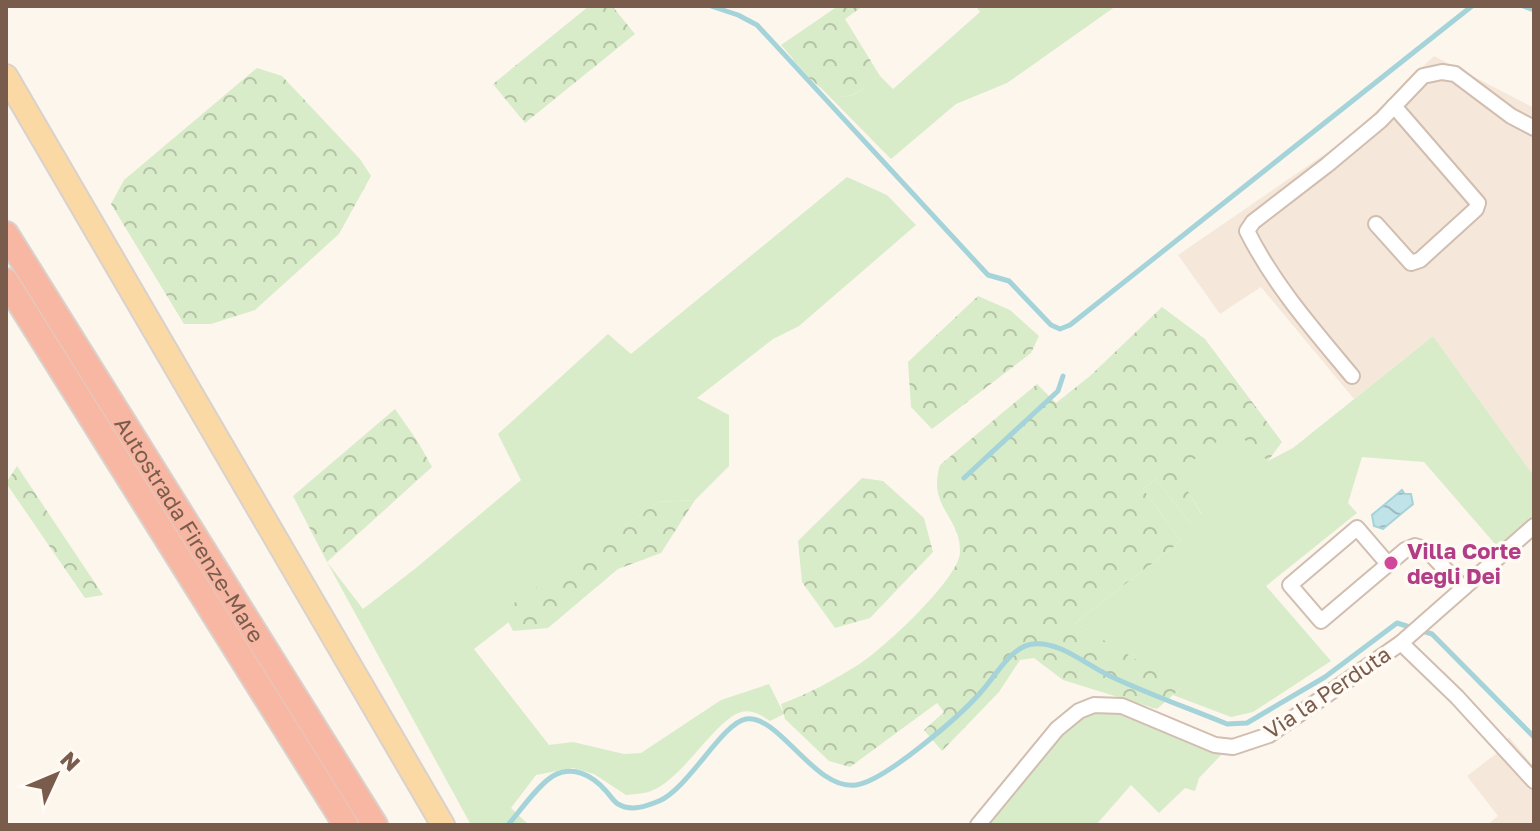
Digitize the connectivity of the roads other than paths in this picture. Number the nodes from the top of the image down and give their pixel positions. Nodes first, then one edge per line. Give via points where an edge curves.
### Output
1 (6, 76) edge
2 (1394, 106) junction
3 (1534, 128) edge
4 (1376, 224) dead end
5 (6, 234) edge
6 (6, 281) edge
7 (1352, 376) dead end
8 (1534, 526) edge
9 (1388, 564) junction
10 (1463, 588) junction
11 (1401, 643) junction
12 (1534, 781) edge
13 (346, 825) edge
14 (375, 825) edge
15 (443, 825) edge
16 (978, 825) edge

1 - 15 main road
2 - 3 street via 1423,76 1455,74
2 - 4 street via 1478,203 1411,263
2 - 7 street via 1247,231 1291,303
5 - 14 highway, Autostrada Firenze-Mare
6 - 13 highway, Autostrada Firenze-Mare
8 - 10 street, Via la Perduta
9 - 9 street via 1357,528 1290,585 1321,621
9 - 10 street via 1415,546 1427,550
10 - 11 street, Via la Perduta
11 - 12 street
11 - 16 street, Via la Perduta via 1269,735 1233,747 1215,745 1122,706 1094,705 1079,711 1057,729

